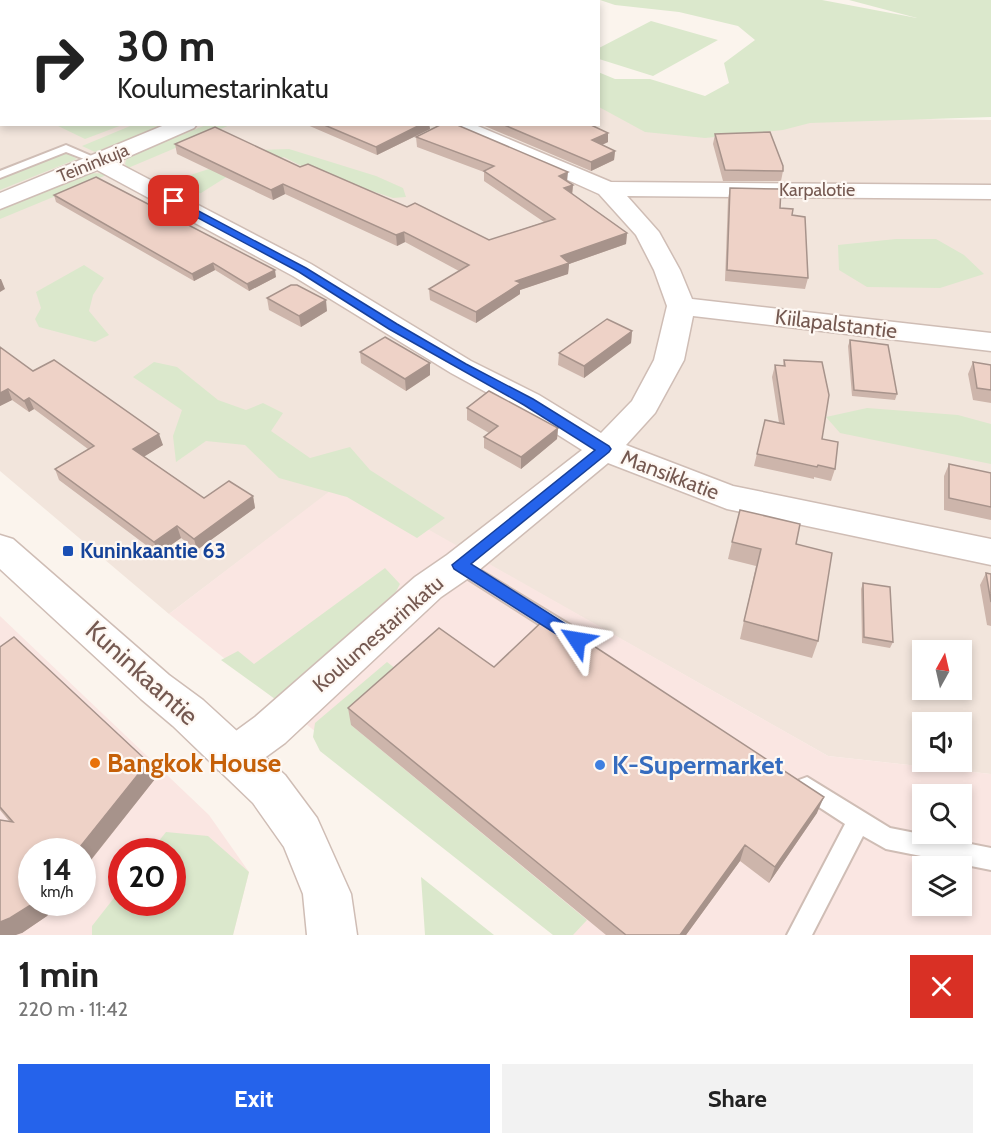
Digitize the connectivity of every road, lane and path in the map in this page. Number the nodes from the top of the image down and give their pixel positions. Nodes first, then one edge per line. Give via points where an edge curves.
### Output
1 (182, 126) edge
2 (458, 126) edge
3 (97, 161) junction
4 (0, 175) edge
5 (607, 189) junction
6 (991, 192) edge
7 (0, 202) edge
8 (681, 306) junction
9 (991, 342) edge
10 (604, 449) junction
11 (0, 548) edge
12 (991, 552) edge
13 (460, 565) junction
14 (579, 641) edge
15 (232, 757) junction
16 (794, 779) edge
17 (859, 821) junction
18 (991, 859) edge
19 (332, 935) edge
20 (799, 935) edge

1 - 3 street, Teininkuja
2 - 5 street
3 - 4 lane via 66,148
3 - 7 street, Teininkuja
3 - 10 street, Mansikkatie via 302,270
5 - 6 street, Karpalotie
5 - 8 street via 647,232
8 - 9 street, Kiilapalstantie
8 - 10 street, Koulumestarinkatu via 669,360 644,406
10 - 12 street, Mansikkatie via 727,497
10 - 13 street, Koulumestarinkatu
11 - 15 street, Kuninkaantie via 188,713
13 - 14 lane
13 - 15 street, Koulumestarinkatu via 428,587 270,730
15 - 19 street, Kuninkaantie via 269,789 301,833 327,894
16 - 17 lane
17 - 18 lane via 886,838
17 - 20 lane

